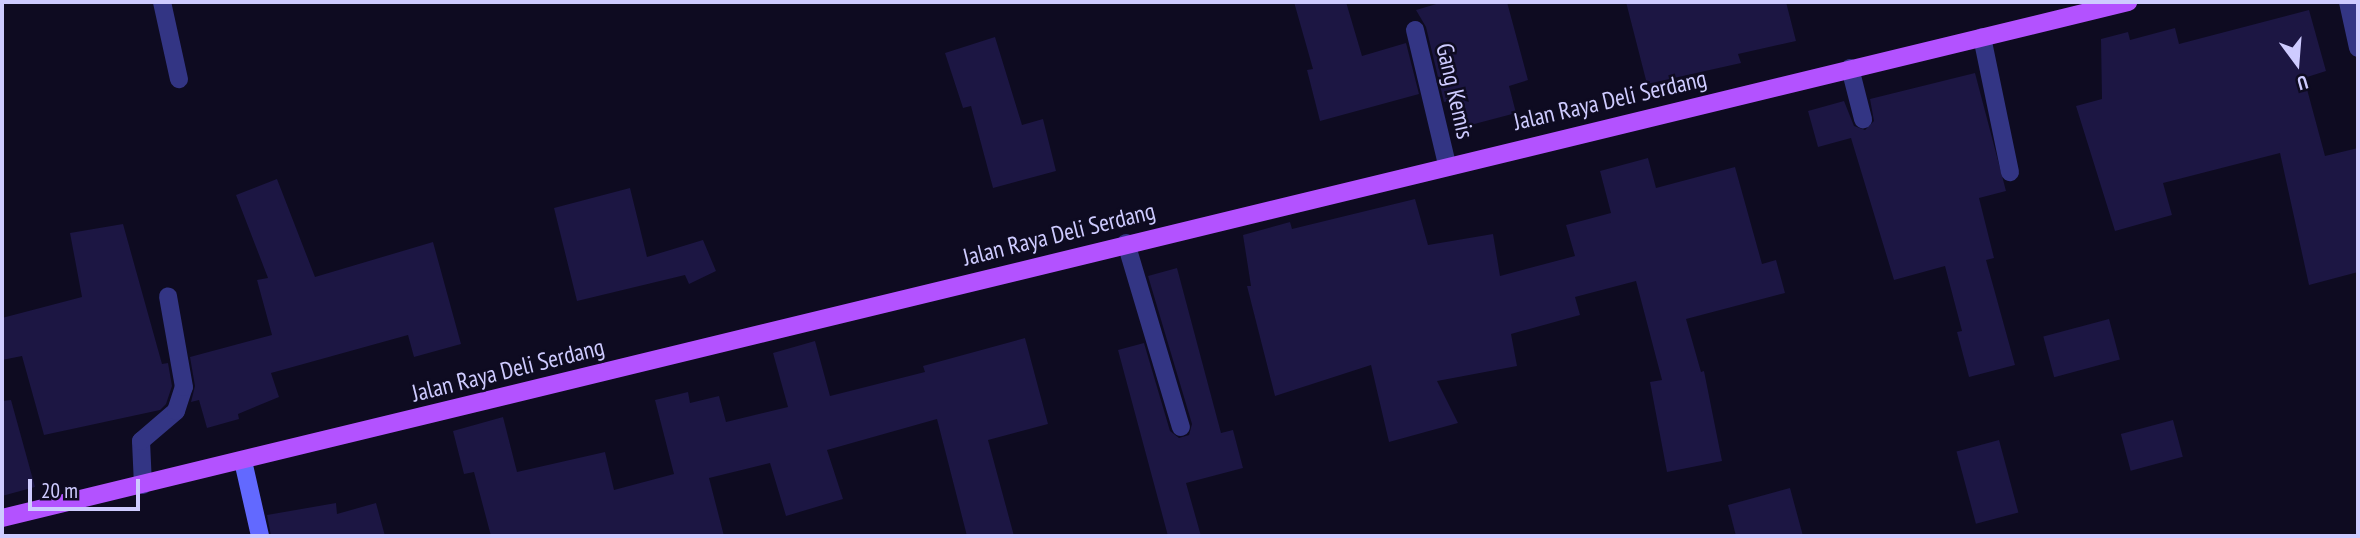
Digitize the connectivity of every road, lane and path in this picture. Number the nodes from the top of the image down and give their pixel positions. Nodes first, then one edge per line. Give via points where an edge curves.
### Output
1 (162, 2) edge
2 (2348, 2) edge
3 (2116, 3) edge
4 (1415, 30) dead end
5 (1982, 37) junction
6 (2358, 48) edge
7 (1850, 68) junction
8 (179, 79) dead end
9 (1863, 119) dead end
10 (1447, 164) junction
11 (2010, 172) dead end
12 (1126, 243) junction
13 (168, 296) dead end
14 (1181, 426) dead end
15 (243, 461) junction
16 (143, 485) junction
17 (2, 518) edge
18 (260, 536) edge

1 - 8 street
2 - 6 street
3 - 5 main road, Jalan Raya Deli Serdang
4 - 10 street, Gang Kemis
5 - 7 main road, Jalan Raya Deli Serdang
5 - 11 street
7 - 9 street
7 - 10 main road, Jalan Raya Deli Serdang
10 - 12 main road, Jalan Raya Deli Serdang
12 - 14 street
12 - 15 main road, Jalan Raya Deli Serdang
13 - 16 street via 184,387 176,411 141,441
15 - 16 main road, Jalan Raya Deli Serdang
15 - 18 street
16 - 17 main road, Jalan Raya Deli Serdang

